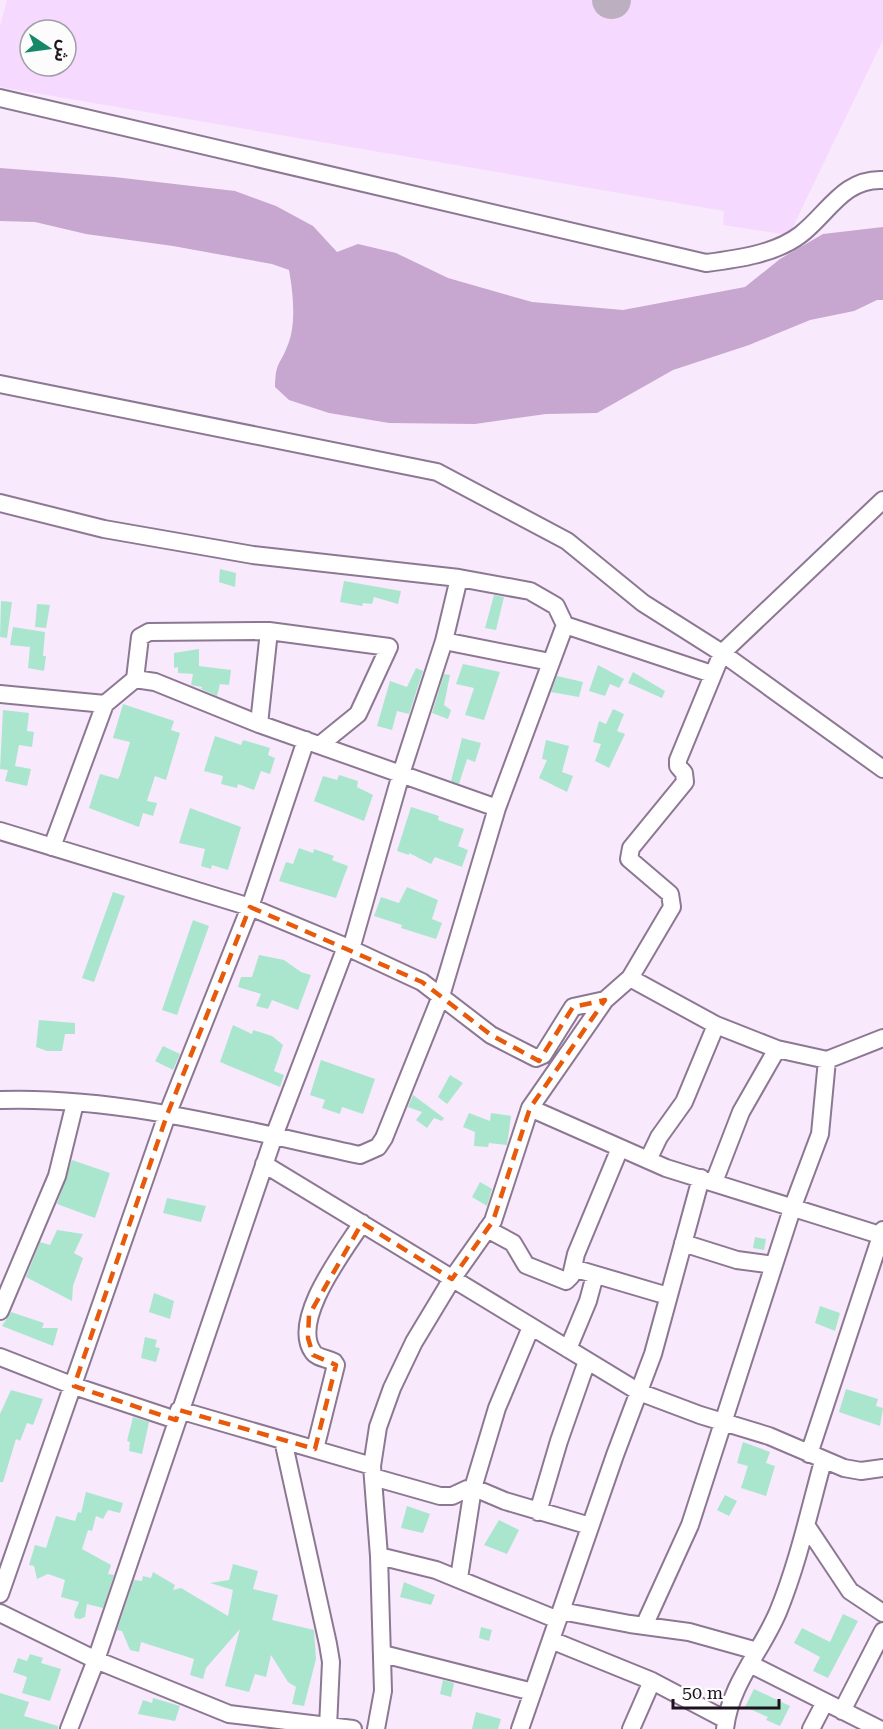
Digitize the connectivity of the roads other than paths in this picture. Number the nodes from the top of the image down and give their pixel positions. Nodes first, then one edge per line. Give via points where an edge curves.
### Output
1 (0, 98) edge
2 (883, 180) edge
3 (0, 384) edge
4 (883, 500) edge
5 (0, 503) edge
6 (459, 578) junction
7 (565, 625) junction
8 (269, 631) junction
9 (444, 641) junction
10 (722, 653) junction
11 (550, 662) junction
12 (712, 674) junction
13 (135, 679) junction
14 (0, 694) edge
15 (105, 704) junction
16 (260, 724) junction
17 (314, 742) junction
18 (883, 769) edge
19 (401, 774) junction
20 (497, 808) junction
21 (0, 831) edge
22 (52, 847) junction
23 (250, 907) junction
24 (348, 948) junction
25 (630, 978) junction
26 (441, 996) junction
27 (605, 999) junction
28 (716, 1025) junction
29 (883, 1038) edge
30 (777, 1049) junction
31 (827, 1060) junction
32 (0, 1100) edge
33 (75, 1103) junction
34 (530, 1108) junction
35 (166, 1115) junction
36 (274, 1136) junction
37 (620, 1148) junction
38 (648, 1160) junction
39 (264, 1164) junction
40 (708, 1180) junction
41 (793, 1206) junction
42 (362, 1223) junction
43 (487, 1230) junction
44 (883, 1234) edge
45 (683, 1243) junction
46 (774, 1265) junction
47 (573, 1268) junction
48 (595, 1275) junction
49 (452, 1279) junction
50 (668, 1296) junction
51 (0, 1311) edge
52 (531, 1327) junction
53 (568, 1349) junction
54 (0, 1357) edge
55 (587, 1361) junction
56 (74, 1386) junction
57 (639, 1392) junction
58 (178, 1415) junction
59 (723, 1422) junction
60 (283, 1440) junction
61 (315, 1449) junction
62 (816, 1458) junction
63 (883, 1468) edge
64 (373, 1471) junction
65 (473, 1488) junction
66 (538, 1512) junction
67 (806, 1526) junction
68 (590, 1527) junction
69 (379, 1557) junction
70 (459, 1578) junction
71 (0, 1594) edge
72 (0, 1613) edge
73 (883, 1613) edge
74 (559, 1616) junction
75 (644, 1626) junction
76 (883, 1631) edge
77 (551, 1640) junction
78 (383, 1654) junction
79 (753, 1657) junction
80 (96, 1660) junction
81 (652, 1681) junction
82 (533, 1692) junction
83 (825, 1702) junction
84 (842, 1711) junction
85 (229, 1721) edge
86 (726, 1725) edge
87 (328, 1727) junction
88 (69, 1729) edge
89 (353, 1729) edge
90 (376, 1729) edge
91 (520, 1729) edge
92 (631, 1729) edge
93 (811, 1729) edge
94 (879, 1729) edge

1 - 2 street via 706,263 742,259 800,236 849,187 872,179
3 - 10 street via 437,472 567,541 643,603
4 - 10 street
5 - 6 street via 104,529 253,555
6 - 7 street via 530,591 556,606
6 - 9 street
7 - 11 street
7 - 12 street
8 - 13 street via 142,634
8 - 16 street
8 - 17 street via 389,647 358,714
9 - 11 street
9 - 19 street
10 - 12 street
10 - 18 street
11 - 20 street
12 - 25 street via 678,760 685,782 629,855 673,901
13 - 15 street
13 - 16 street via 155,682
14 - 15 street
15 - 22 street
16 - 17 street
17 - 19 street
17 - 23 street
19 - 20 street
19 - 24 street
20 - 26 street
21 - 22 street
22 - 23 street
23 - 24 street
23 - 35 street
24 - 26 street via 422,981
24 - 36 street
25 - 27 street
25 - 28 street
26 - 27 street via 491,1035 537,1058 543,1055 573,1007
26 - 36 street via 378,1147 360,1155
27 - 34 street
28 - 30 street
28 - 38 street via 684,1102
29 - 31 street
30 - 31 street
30 - 40 street
31 - 41 street via 820,1134
32 - 33 street
33 - 35 street
33 - 51 street via 57,1176
34 - 37 street
34 - 43 street via 500,1207
35 - 36 street
35 - 56 street
36 - 39 street
37 - 38 street
37 - 47 street
38 - 40 street
39 - 42 street
39 - 58 street
40 - 41 street
40 - 45 street
41 - 44 street
41 - 46 street
42 - 49 street
42 - 61 street via 309,1315 307,1328 312,1351 336,1365
43 - 47 street via 513,1243 522,1261 532,1268 566,1281
43 - 49 street
44 - 62 street
45 - 46 street via 726,1257
45 - 50 street
46 - 59 street
47 - 48 street
48 - 50 street
48 - 53 street
49 - 52 street
49 - 64 street via 392,1388 378,1426
50 - 57 street
52 - 53 street
52 - 65 street via 497,1408
53 - 55 street
54 - 56 street
55 - 57 street
55 - 66 street
56 - 58 street
56 - 71 street
57 - 59 street
57 - 68 street
58 - 60 street
58 - 80 street
59 - 62 street via 769,1436
59 - 75 street via 690,1525
60 - 61 street
60 - 87 street via 331,1662
61 - 64 street
62 - 63 street via 861,1471
62 - 67 street
64 - 65 street via 440,1496 453,1496
64 - 69 street
65 - 66 street
65 - 70 street
66 - 68 street
67 - 73 street via 850,1591
67 - 79 street via 776,1618
68 - 74 street
69 - 70 street
69 - 78 street
70 - 74 street
72 - 80 street
74 - 75 street
74 - 77 street
75 - 79 street via 689,1632
76 - 84 street
77 - 81 street
77 - 82 street
78 - 82 street
78 - 90 street via 383,1690
79 - 83 street
79 - 86 street via 734,1693
80 - 85 street
80 - 88 street
81 - 86 street
81 - 92 street
82 - 91 street
83 - 84 street
83 - 93 street
84 - 94 street
85 - 87 street
87 - 89 street

